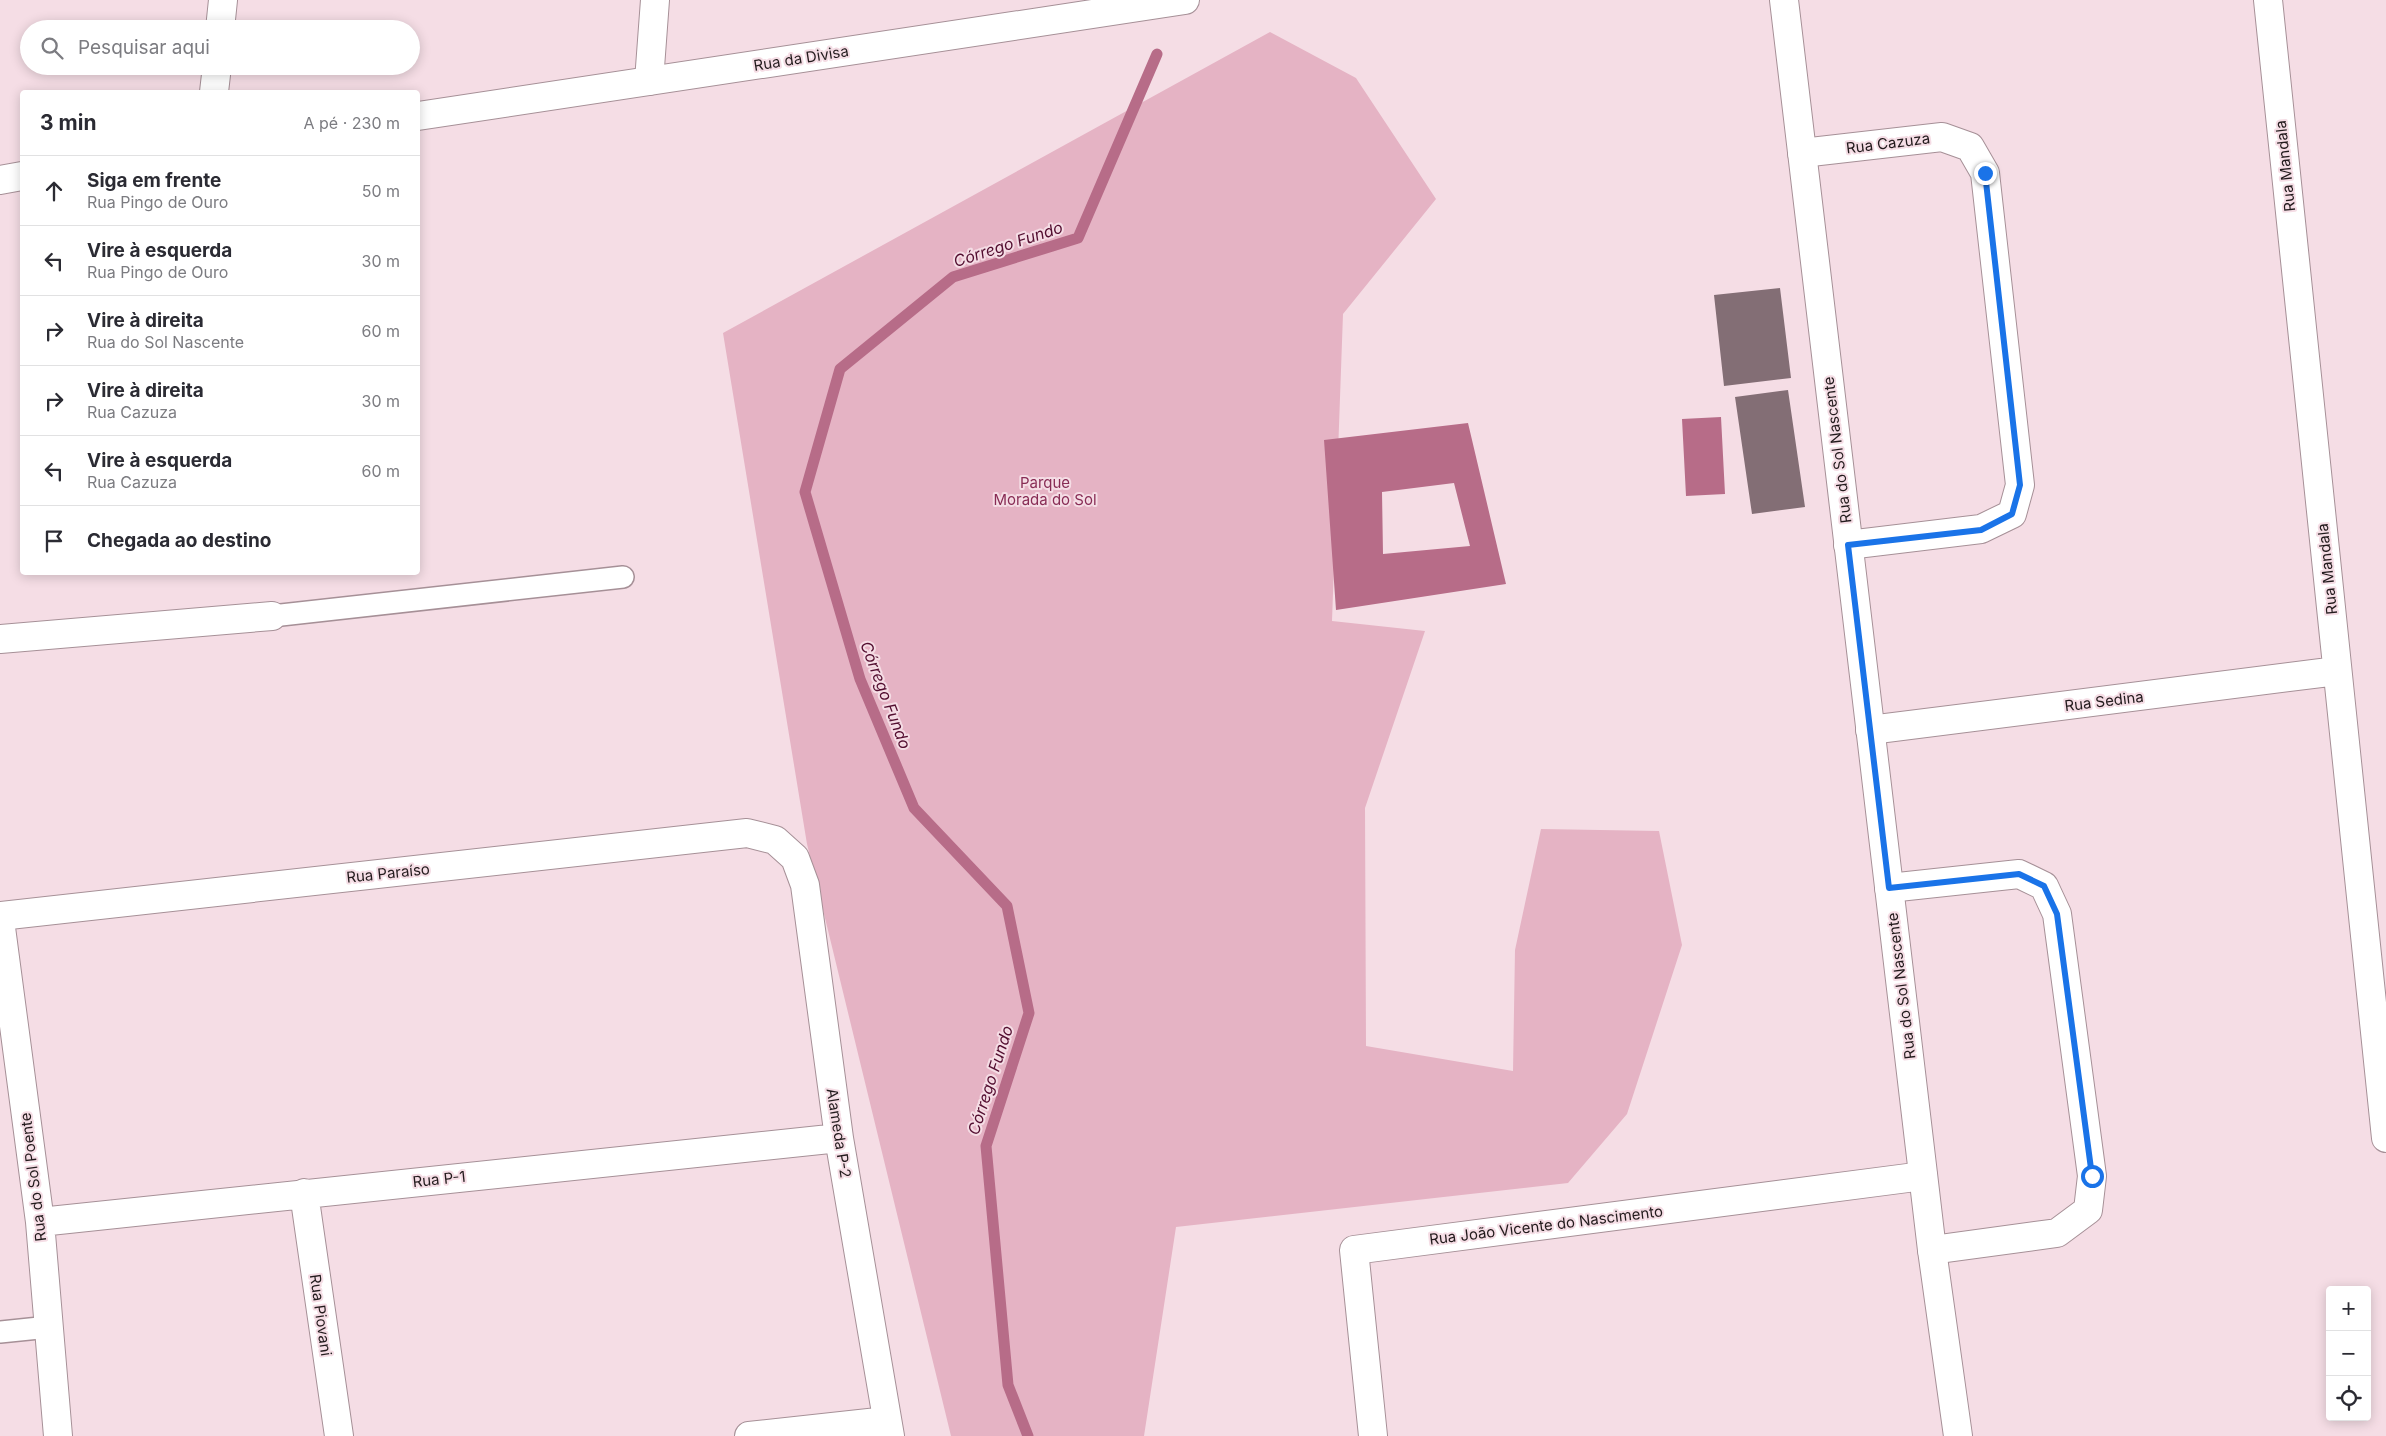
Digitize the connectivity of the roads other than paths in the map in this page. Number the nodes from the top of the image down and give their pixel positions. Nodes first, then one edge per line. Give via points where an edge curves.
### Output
1 (223, 0) edge
2 (655, 0) edge
3 (1185, 0) edge
4 (1784, 0) edge
5 (2268, 0) edge
6 (221, 20) edge
7 (216, 75) edge
8 (649, 81) junction
9 (214, 90) edge
10 (420, 116) edge
11 (1802, 153) junction
12 (20, 176) edge
13 (0, 180) edge
14 (1848, 545) junction
15 (623, 577) dead end
16 (272, 616) joint
17 (0, 640) edge
18 (2337, 671) junction
19 (1870, 730) junction
20 (774, 840) joint
21 (1889, 888) junction
22 (0, 918) edge
23 (839, 1138) junction
24 (2386, 1138) edge
25 (1923, 1176) junction
26 (304, 1193) junction
27 (40, 1222) junction
28 (1932, 1250) junction
29 (49, 1328) junction
30 (0, 1332) edge
31 (888, 1428) edge
32 (58, 1436) edge
33 (339, 1436) edge
34 (749, 1436) edge
35 (1373, 1436) edge
36 (1958, 1436) edge

1 - 6 street
2 - 8 street
3 - 8 street, Rua da Divisa
4 - 11 street, Rua do Sol Nascente
5 - 18 street, Rua Mandala
7 - 9 street
8 - 10 street, Rua da Divisa
11 - 14 street, Rua do Sol Nascente
11 - 14 street, Rua Cazuza via 1942,136 1970,146 1985,173 2020,485 2012,514 1981,530
12 - 13 street
14 - 19 street, Rua do Sol Nascente
15 - 16 lane
16 - 17 street
18 - 19 street, Rua Sedina
18 - 24 street, Rua Mandala
19 - 21 street, Rua do Sol Nascente
20 - 22 street, Rua Paraíso via 747,833
20 - 23 street, Alameda P-2 via 795,858 805,885
21 - 25 street, Rua do Sol Nascente
21 - 28 street via 2019,874 2044,886 2057,914 2092,1176 2088,1210 2057,1233
22 - 27 street, Rua do Sol Poente
23 - 26 street, Rua P-1
23 - 31 street, Alameda P-2
25 - 28 street, Rua do Sol Nascente
25 - 35 street, Rua João Vicente do Nascimento via 1354,1250
26 - 27 street, Rua P-1
26 - 33 street, Rua Piovani
27 - 29 street, Rua do Sol Poente
28 - 36 street, Rua do Sol Nascente
29 - 30 lane
29 - 32 street, Rua do Sol Poente
31 - 34 street

